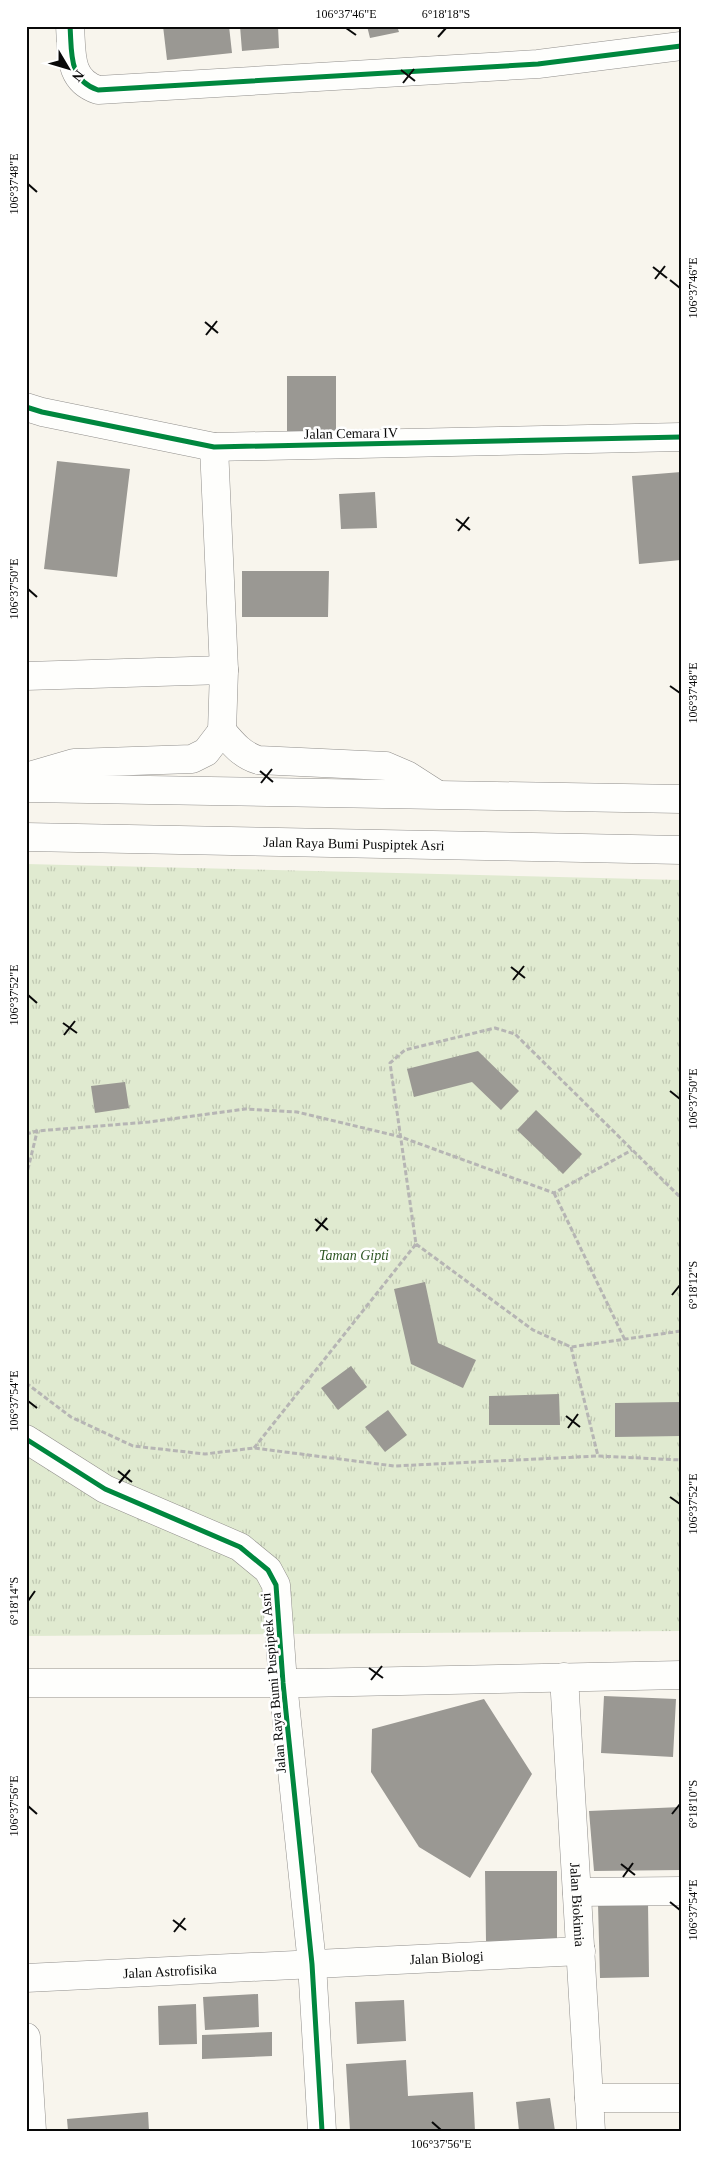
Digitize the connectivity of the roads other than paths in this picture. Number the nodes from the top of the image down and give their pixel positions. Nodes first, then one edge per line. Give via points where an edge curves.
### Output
1 (70, 26) edge
2 (681, 46) edge
3 (26, 406) edge
4 (681, 437) edge
5 (214, 447) junction
6 (224, 670) junction
7 (26, 676) edge
8 (222, 731) junction
9 (26, 777) edge
10 (26, 788) edge
11 (435, 794) junction
12 (681, 799) edge
13 (26, 837) edge
14 (681, 850) edge
15 (26, 1439) edge
16 (681, 1675) edge
17 (564, 1677) junction
18 (26, 1683) edge
19 (283, 1683) junction
20 (681, 1891) edge
21 (577, 1892) junction
22 (581, 1951) junction
23 (312, 1964) junction
24 (26, 1978) edge
25 (26, 2037) edge
26 (589, 2098) junction
27 (681, 2098) edge
28 (28, 2099) edge
29 (32, 2131) edge
30 (322, 2131) edge
31 (591, 2131) edge

1 - 2 street via 73,68 79,79 98,90 538,64
3 - 5 street, Jalan Cemara IV
4 - 5 street, Jalan Cemara IV
5 - 6 street
6 - 7 street
6 - 8 street
8 - 9 street via 206,752 192,759 74,762
8 - 11 street via 236,747 258,760 386,766 407,775
10 - 11 street
11 - 12 street
13 - 14 street, Jalan Raya Bumi Puspiptek Asri
15 - 19 street, Jalan Raya Bumi Puspiptek Asri via 105,1489 240,1547 268,1570 276,1585
16 - 17 street
17 - 19 street
17 - 21 street, Jalan Biokimia
18 - 19 street
19 - 23 street, Jalan Raya Bumi Puspiptek Asri
20 - 21 street
21 - 22 street, Jalan Biokimia
22 - 23 street, Jalan Biologi
22 - 26 street, Jalan Biokimia
23 - 24 street, Jalan Astrofisika
23 - 30 street, Jalan Raya Bumi Puspiptek Asri
25 - 28 street
26 - 27 street
26 - 31 street, Jalan Biokimia
28 - 29 street

